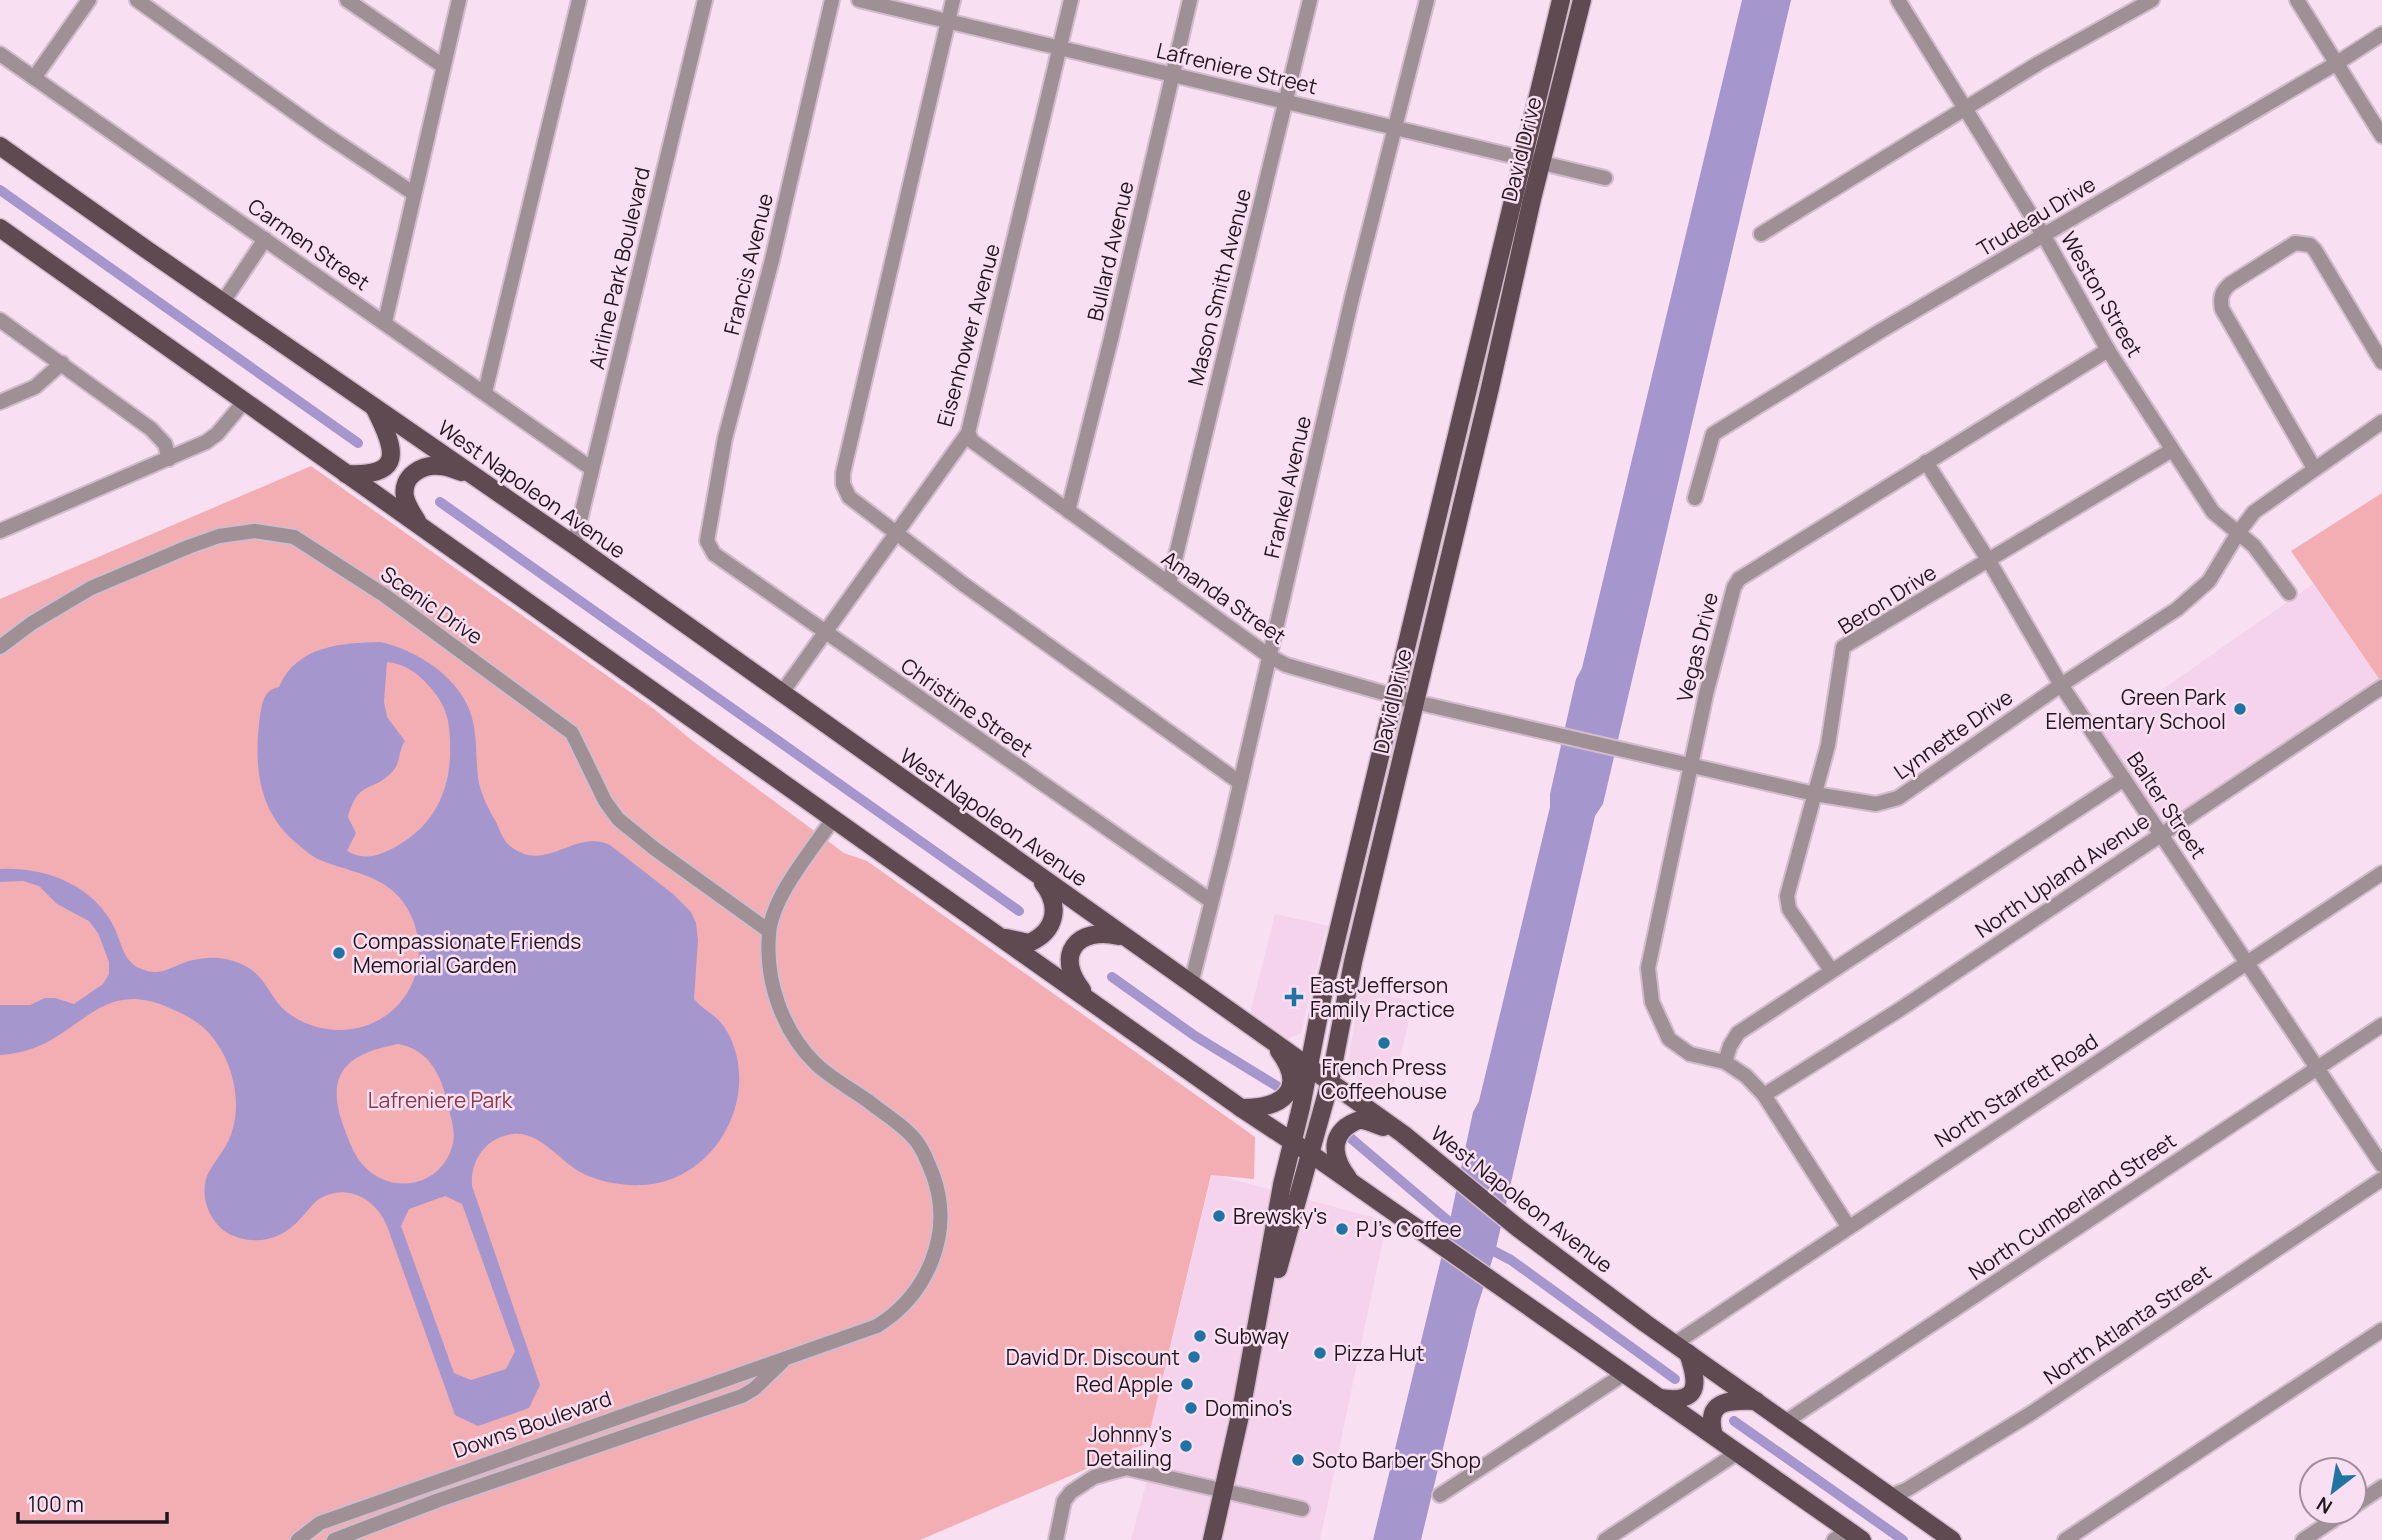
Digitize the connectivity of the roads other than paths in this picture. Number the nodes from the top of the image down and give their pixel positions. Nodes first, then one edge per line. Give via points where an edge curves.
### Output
1 (89, 0) edge
2 (136, 0) edge
3 (347, 0) edge
4 (459, 0) edge
5 (579, 0) edge
6 (705, 0) edge
7 (832, 0) edge
8 (859, 0) edge
9 (953, 0) edge
10 (1071, 0) edge
11 (1190, 0) edge
12 (1310, 0) edge
13 (1427, 0) edge
14 (1561, 0) edge
15 (1582, 0) edge
16 (1898, 0) edge
17 (2152, 0) edge
18 (2297, 0) edge
19 (948, 21) junction
20 (2382, 34) edge
21 (1060, 48) junction
22 (0, 54) edge
23 (2337, 63) junction
24 (443, 66) junction
25 (1172, 75) junction
26 (34, 78) junction
27 (1287, 102) junction
28 (1966, 108) junction
29 (1396, 127) junction
30 (2382, 136) edge
31 (0, 146) edge
32 (1532, 161) junction
33 (1605, 178) dead end
34 (413, 193) junction
35 (0, 228) edge
36 (1761, 234) dead end
37 (2044, 236) junction
38 (265, 239) junction
39 (223, 302) junction
40 (0, 320) edge
41 (385, 322) junction
42 (2108, 350) junction
43 (2382, 362) edge
44 (62, 363) junction
45 (485, 392) junction
46 (0, 402) edge
47 (244, 402) junction
48 (373, 405) junction
49 (2382, 422) edge
50 (1460, 424) junction
51 (1480, 429) junction
52 (968, 433) junction
53 (2172, 450) junction
54 (169, 459) junction
55 (1926, 462) junction
56 (2314, 468) junction
57 (592, 469) junction
58 (346, 474) junction
59 (475, 477) junction
60 (1695, 498) dead end
61 (1068, 511) junction
62 (421, 527) junction
63 (0, 531) edge
64 (896, 532) junction
65 (2238, 533) junction
66 (706, 540) joint
67 (574, 545) junction
68 (1989, 561) junction
69 (1169, 584) junction
70 (2288, 593) dead end
71 (825, 634) junction
72 (0, 647) edge
73 (1269, 656) junction
74 (2062, 685) junction
75 (2382, 687) edge
76 (781, 694) junction
77 (1395, 694) junction
78 (1415, 702) junction
79 (1617, 749) joint
80 (1691, 765) junction
81 (2124, 779) junction
82 (1239, 782) junction
83 (1815, 794) junction
84 (833, 819) junction
85 (2161, 834) junction
86 (2382, 873) edge
87 (1036, 875) junction
88 (1211, 901) junction
89 (769, 931) junction
90 (996, 935) junction
91 (1126, 937) junction
92 (2247, 963) junction
93 (1831, 970) junction
94 (1191, 984) junction
95 (1089, 999) junction
96 (2382, 1025) edge
97 (1273, 1042) junction
98 (1725, 1062) junction
99 (1310, 1067) junction
100 (2317, 1068) junction
101 (1330, 1082) junction
102 (1763, 1095) junction
103 (1241, 1108) junction
104 (1403, 1134) junction
105 (1292, 1143) junction
106 (1311, 1154) junction
107 (2382, 1165) edge
108 (2382, 1179) edge
109 (1350, 1182) junction
110 (1848, 1226) junction
111 (2382, 1330) edge
112 (1681, 1348) junction
113 (786, 1359) junction
114 (1624, 1374) junction
115 (1659, 1398) junction
116 (1756, 1401) junction
117 (1241, 1412) junction
118 (1786, 1422) junction
119 (1714, 1436) junction
120 (1737, 1452) junction
121 (1225, 1490) junction
122 (1440, 1495) dead end
123 (1890, 1496) junction
124 (1302, 1509) dead end
125 (2324, 1526) edge
126 (1848, 1537) edge
127 (298, 1540) edge
128 (334, 1540) edge
129 (1056, 1540) edge
130 (1212, 1540) edge
131 (1605, 1540) edge
132 (1952, 1540) edge
133 (2065, 1540) edge
134 (2303, 1540) edge

1 - 26 street
2 - 34 street
3 - 24 street
4 - 24 street
5 - 45 street
6 - 57 street, Airline Park Boulevard
7 - 66 street, Francis Avenue via 725,438
8 - 19 street, Lafreniere Street
9 - 19 street
10 - 21 street, Eisenhower Avenue
11 - 25 street, Bullard Avenue
12 - 27 street, Mason Smith Avenue
13 - 29 street, Frankel Avenue
14 - 32 main road, David Drive
15 - 32 main road, David Drive
16 - 28 street, Weston Street
17 - 28 street
18 - 23 street
19 - 21 street, Lafreniere Street
19 - 64 street via 843,480 849,497
20 - 23 street, Trudeau Drive
21 - 25 street, Lafreniere Street
21 - 52 street, Eisenhower Avenue
22 - 26 street, Carmen Street
23 - 30 street
23 - 37 street, Trudeau Drive
24 - 34 street
25 - 27 street, Lafreniere Street
25 - 61 street, Bullard Avenue
26 - 38 street, Carmen Street
27 - 29 street, Lafreniere Street
27 - 69 street, Mason Smith Avenue
28 - 36 street
28 - 37 street, Weston Street
29 - 32 street, Lafreniere Street
29 - 73 street, Frankel Avenue
31 - 39 main road, West Napoleon Avenue
32 - 33 street, Lafreniere Street
32 - 50 main road, David Drive
32 - 51 main road, David Drive
34 - 41 street
35 - 47 main road
37 - 42 street, Weston Street
37 - 60 street, Trudeau Drive via 1713,434
38 - 39 street
38 - 41 street, Carmen Street
39 - 48 main road, West Napoleon Avenue
40 - 44 street
41 - 45 street, Carmen Street
42 - 53 street, Weston Street
42 - 55 street, Vegas Drive
43 - 56 street via 2310,245 2295,243 2222,290 2222,309
44 - 46 street via 35,387
44 - 54 street via 151,429 165,444
45 - 57 street, Carmen Street
47 - 54 street via 217,434
47 - 58 main road
48 - 58 main road via 389,435 391,459 368,475
48 - 59 main road, West Napoleon Avenue
49 - 56 street, Lynnette Drive
50 - 51 main road
50 - 77 main road, David Drive
51 - 78 main road, David Drive
52 - 61 street, Amanda Street via 972,441
52 - 64 street, Eisenhower Avenue
53 - 65 street, Weston Street via 2213,512
53 - 68 street, Beron Drive
54 - 63 street
55 - 68 street, Balter Street
55 - 80 street, Vegas Drive via 1739,579
56 - 65 street, Lynnette Drive via 2259,508
57 - 67 street, Airline Park Boulevard
58 - 62 main road
59 - 62 main road via 441,466 413,472 404,493
59 - 67 main road, West Napoleon Avenue
61 - 69 street, Amanda Street
62 - 84 main road
64 - 71 street, Eisenhower Avenue
64 - 82 street
65 - 70 street, Weston Street via 2254,546
65 - 74 street, Lynnette Drive via 2209,581 2177,609
66 - 71 street, Christine Street via 714,554
67 - 76 main road, West Napoleon Avenue
68 - 74 street, Balter Street
68 - 83 street, Beron Drive via 1843,648 1828,745
69 - 73 street, Amanda Street
71 - 76 street, Eisenhower Avenue
71 - 88 street, Christine Street
72 - 89 street, Scenic Drive via 91,589 188,547 255,531 294,537 562,724 572,733 618,820
73 - 77 street, Amanda Street via 1286,665
73 - 82 street, Frankel Avenue
74 - 81 street, Balter Street
74 - 83 street, Lynnette Drive via 1898,798 1876,804
75 - 85 street, North Upland Avenue
76 - 87 main road, West Napoleon Avenue
77 - 78 street, Amanda Street
77 - 99 main road, David Drive
78 - 79 street, Amanda Street
78 - 101 main road, David Drive via 1353,961
79 - 80 street, Lynnette Drive
80 - 83 street, Lynnette Drive
80 - 98 street, Vegas Drive via 1648,968 1649,989 1670,1039 1690,1054
81 - 85 street, Balter Street
81 - 93 street
82 - 88 street, Frankel Avenue
83 - 93 street, Beron Drive via 1787,896 1788,909
84 - 89 street, Downs Boulevard via 785,888
84 - 90 main road
85 - 92 street, Balter Street
85 - 102 street, North Upland Avenue via 1899,1010
86 - 92 street, North Starrett Road
87 - 90 main road via 1052,897 1055,912 1051,925 1029,943
87 - 91 main road, West Napoleon Avenue
88 - 94 street, Frankel Avenue
89 - 113 street, Downs Boulevard via 770,974 794,1038 817,1064 917,1142 940,1201 933,1259 908,1301 877,1326
90 - 95 main road
91 - 94 main road, West Napoleon Avenue
91 - 95 main road via 1094,933 1075,946 1069,967
92 - 100 street, Balter Street
92 - 110 street, North Starrett Road
93 - 98 street via 1738,1032
94 - 97 main road, West Napoleon Avenue
95 - 103 main road
96 - 100 street, North Cumberland Street
97 - 99 main road, West Napoleon Avenue
97 - 103 main road via 1289,1065 1292,1079 1286,1096 1262,1109
98 - 102 street, Vegas Drive
99 - 101 main road, West Napoleon Avenue
99 - 105 main road, David Drive
100 - 107 street, Balter Street
100 - 118 street, North Cumberland Street
101 - 104 main road, West Napoleon Avenue
101 - 106 main road, David Drive
102 - 110 street, Vegas Drive
103 - 105 main road
104 - 109 main road via 1362,1120 1349,1125 1335,1141 1335,1154
104 - 112 main road, West Napoleon Avenue via 1518,1228
105 - 106 main road
105 - 117 main road, David Drive
106 - 109 main road
106 - 117 main road, David Drive
108 - 123 street, North Atlanta Street via 2030,1414
109 - 114 main road
110 - 112 street, North Starrett Road
111 - 133 street
112 - 115 main road via 1695,1381 1693,1391 1677,1401
112 - 116 main road, West Napoleon Avenue
113 - 127 street, Downs Boulevard via 320,1522
113 - 128 street, Downs Boulevard via 742,1396
114 - 115 main road
114 - 122 street
115 - 119 main road
116 - 118 main road, West Napoleon Avenue
116 - 119 main road via 1720,1404 1712,1422
117 - 121 main road, David Drive
118 - 123 main road, West Napoleon Avenue
119 - 120 main road
120 - 126 main road
120 - 131 street
121 - 124 street
121 - 129 street via 1126,1468 1094,1477 1064,1501
121 - 130 main road, David Drive
123 - 132 main road, West Napoleon Avenue
125 - 134 street

